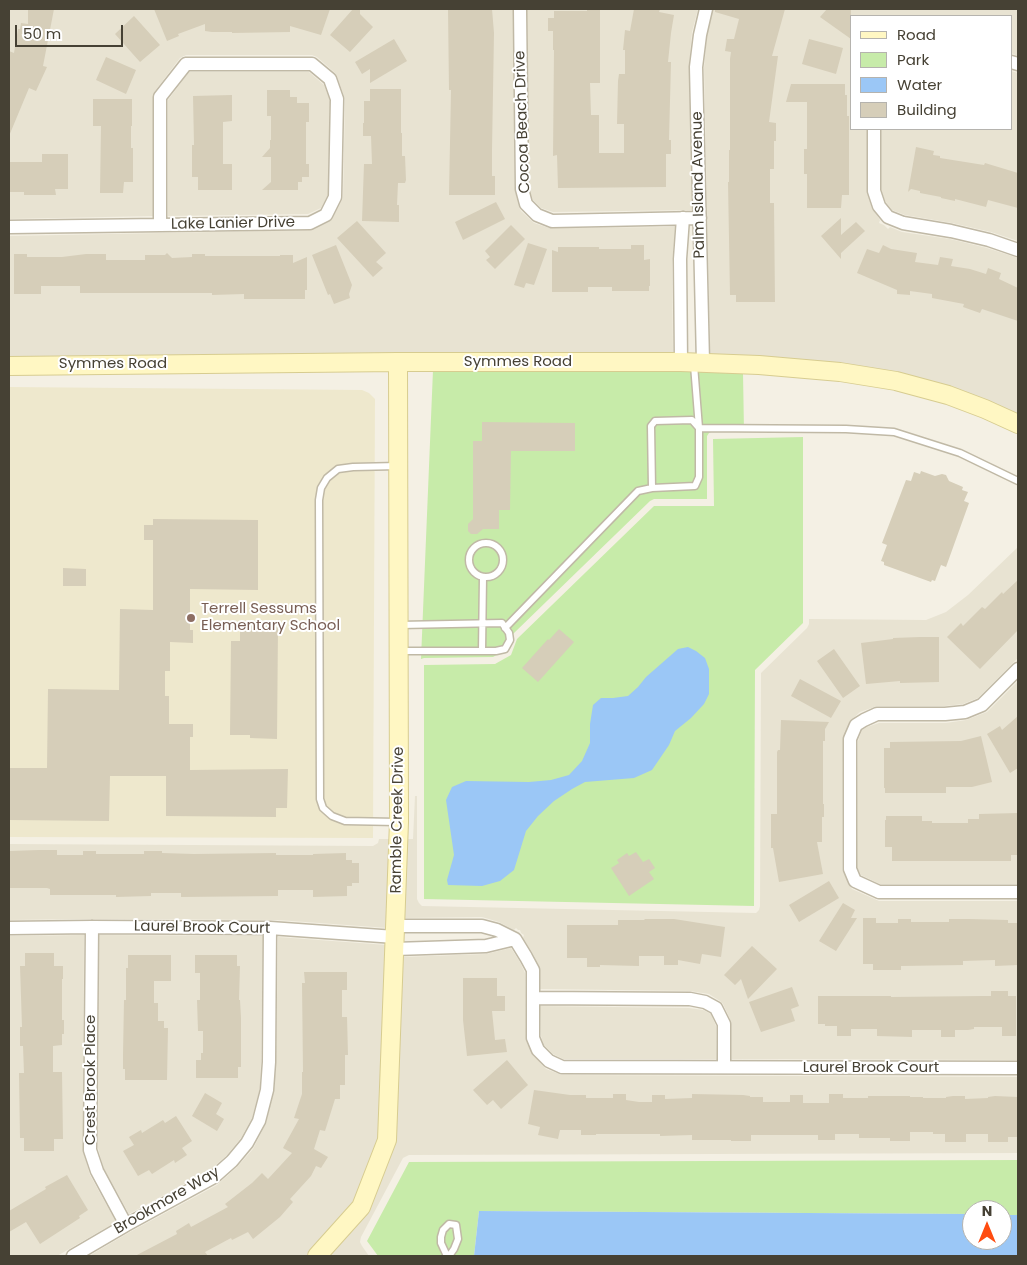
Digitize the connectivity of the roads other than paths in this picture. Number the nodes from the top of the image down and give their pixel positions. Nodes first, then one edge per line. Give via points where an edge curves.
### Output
1 (520, 9) edge
2 (706, 9) edge
3 (874, 130) edge
4 (683, 218) junction
5 (700, 218) junction
6 (160, 225) junction
7 (9, 228) edge
8 (1018, 250) edge
9 (701, 272) junction
10 (680, 273) junction
11 (398, 362) junction
12 (693, 362) junction
13 (9, 366) edge
14 (1018, 424) edge
15 (699, 428) junction
16 (399, 466) junction
17 (1018, 482) edge
18 (652, 488) junction
19 (483, 577) junction
20 (482, 623) junction
21 (399, 625) junction
22 (505, 628) junction
23 (398, 651) junction
24 (482, 651) junction
25 (1018, 669) edge
26 (399, 822) junction
27 (1018, 892) edge
28 (92, 927) junction
29 (9, 928) edge
30 (270, 928) junction
31 (395, 937) junction
32 (514, 939) junction
33 (533, 998) junction
34 (724, 1067) junction
35 (1018, 1068) edge
36 (126, 1225) junction
37 (73, 1256) edge
38 (317, 1256) edge

1 - 4 street, Cocoa Beach Drive via 522,189 526,204 537,215 552,221
2 - 5 street, Palm Island Avenue via 696,67
3 - 8 street via 874,191 888,218 989,240
4 - 5 street, Cocoa Beach Drive
4 - 10 street, Palm Island Avenue
5 - 9 street, Palm Island Avenue
6 - 6 street, Lake Lanier Drive via 310,223 326,215 335,198 337,99 330,79 312,64 186,64 160,97
6 - 7 street, Lake Lanier Drive
9 - 10 street
9 - 12 street, Palm Island Avenue
10 - 12 street, Palm Island Avenue
11 - 12 street, Symmes Road
11 - 13 street, Symmes Road
11 - 16 street, Ramble Creek Drive
12 - 14 street, Symmes Road via 840,372 896,381 948,395
12 - 15 lane
15 - 17 lane via 894,432 960,453
15 - 18 lane via 699,477 695,486
15 - 18 lane via 692,420 655,422 651,426
16 - 21 street, Ramble Creek Drive
16 - 26 lane via 338,469 321,488 319,500 320,799 323,808 345,822
18 - 22 lane via 638,492
19 - 19 lane via 472,569 469,559 473,549 489,544 501,554 502,564 496,573
19 - 20 lane
20 - 21 lane
20 - 22 lane via 502,624
20 - 24 lane
21 - 23 street, Ramble Creek Drive
22 - 24 lane via 510,640 505,649
23 - 24 lane
23 - 26 street, Ramble Creek Drive
25 - 27 street via 982,705 965,712 945,714 877,714 856,724 850,739 850,869 855,881 879,892
26 - 31 street, Ramble Creek Drive
28 - 29 street, Laurel Brook Court
28 - 30 street, Laurel Brook Court
28 - 36 street, Crest Brook Place via 90,1150 97,1171
30 - 31 street, Laurel Brook Court
30 - 36 street, Brookmore Way via 269,1062 267,1090 259,1121 247,1143 214,1178
31 - 32 street, Laurel Brook Court via 486,946
31 - 32 street, Laurel Brook Court via 482,926
31 - 38 street, Ramble Creek Drive via 387,1140 360,1206
32 - 33 street, Laurel Brook Court via 532,970
33 - 34 street, Laurel Brook Court via 533,1038 538,1050 549,1061 562,1067
33 - 34 street via 690,999 705,1002 716,1008 724,1024
34 - 35 street, Laurel Brook Court
36 - 37 street, Brookmore Way

